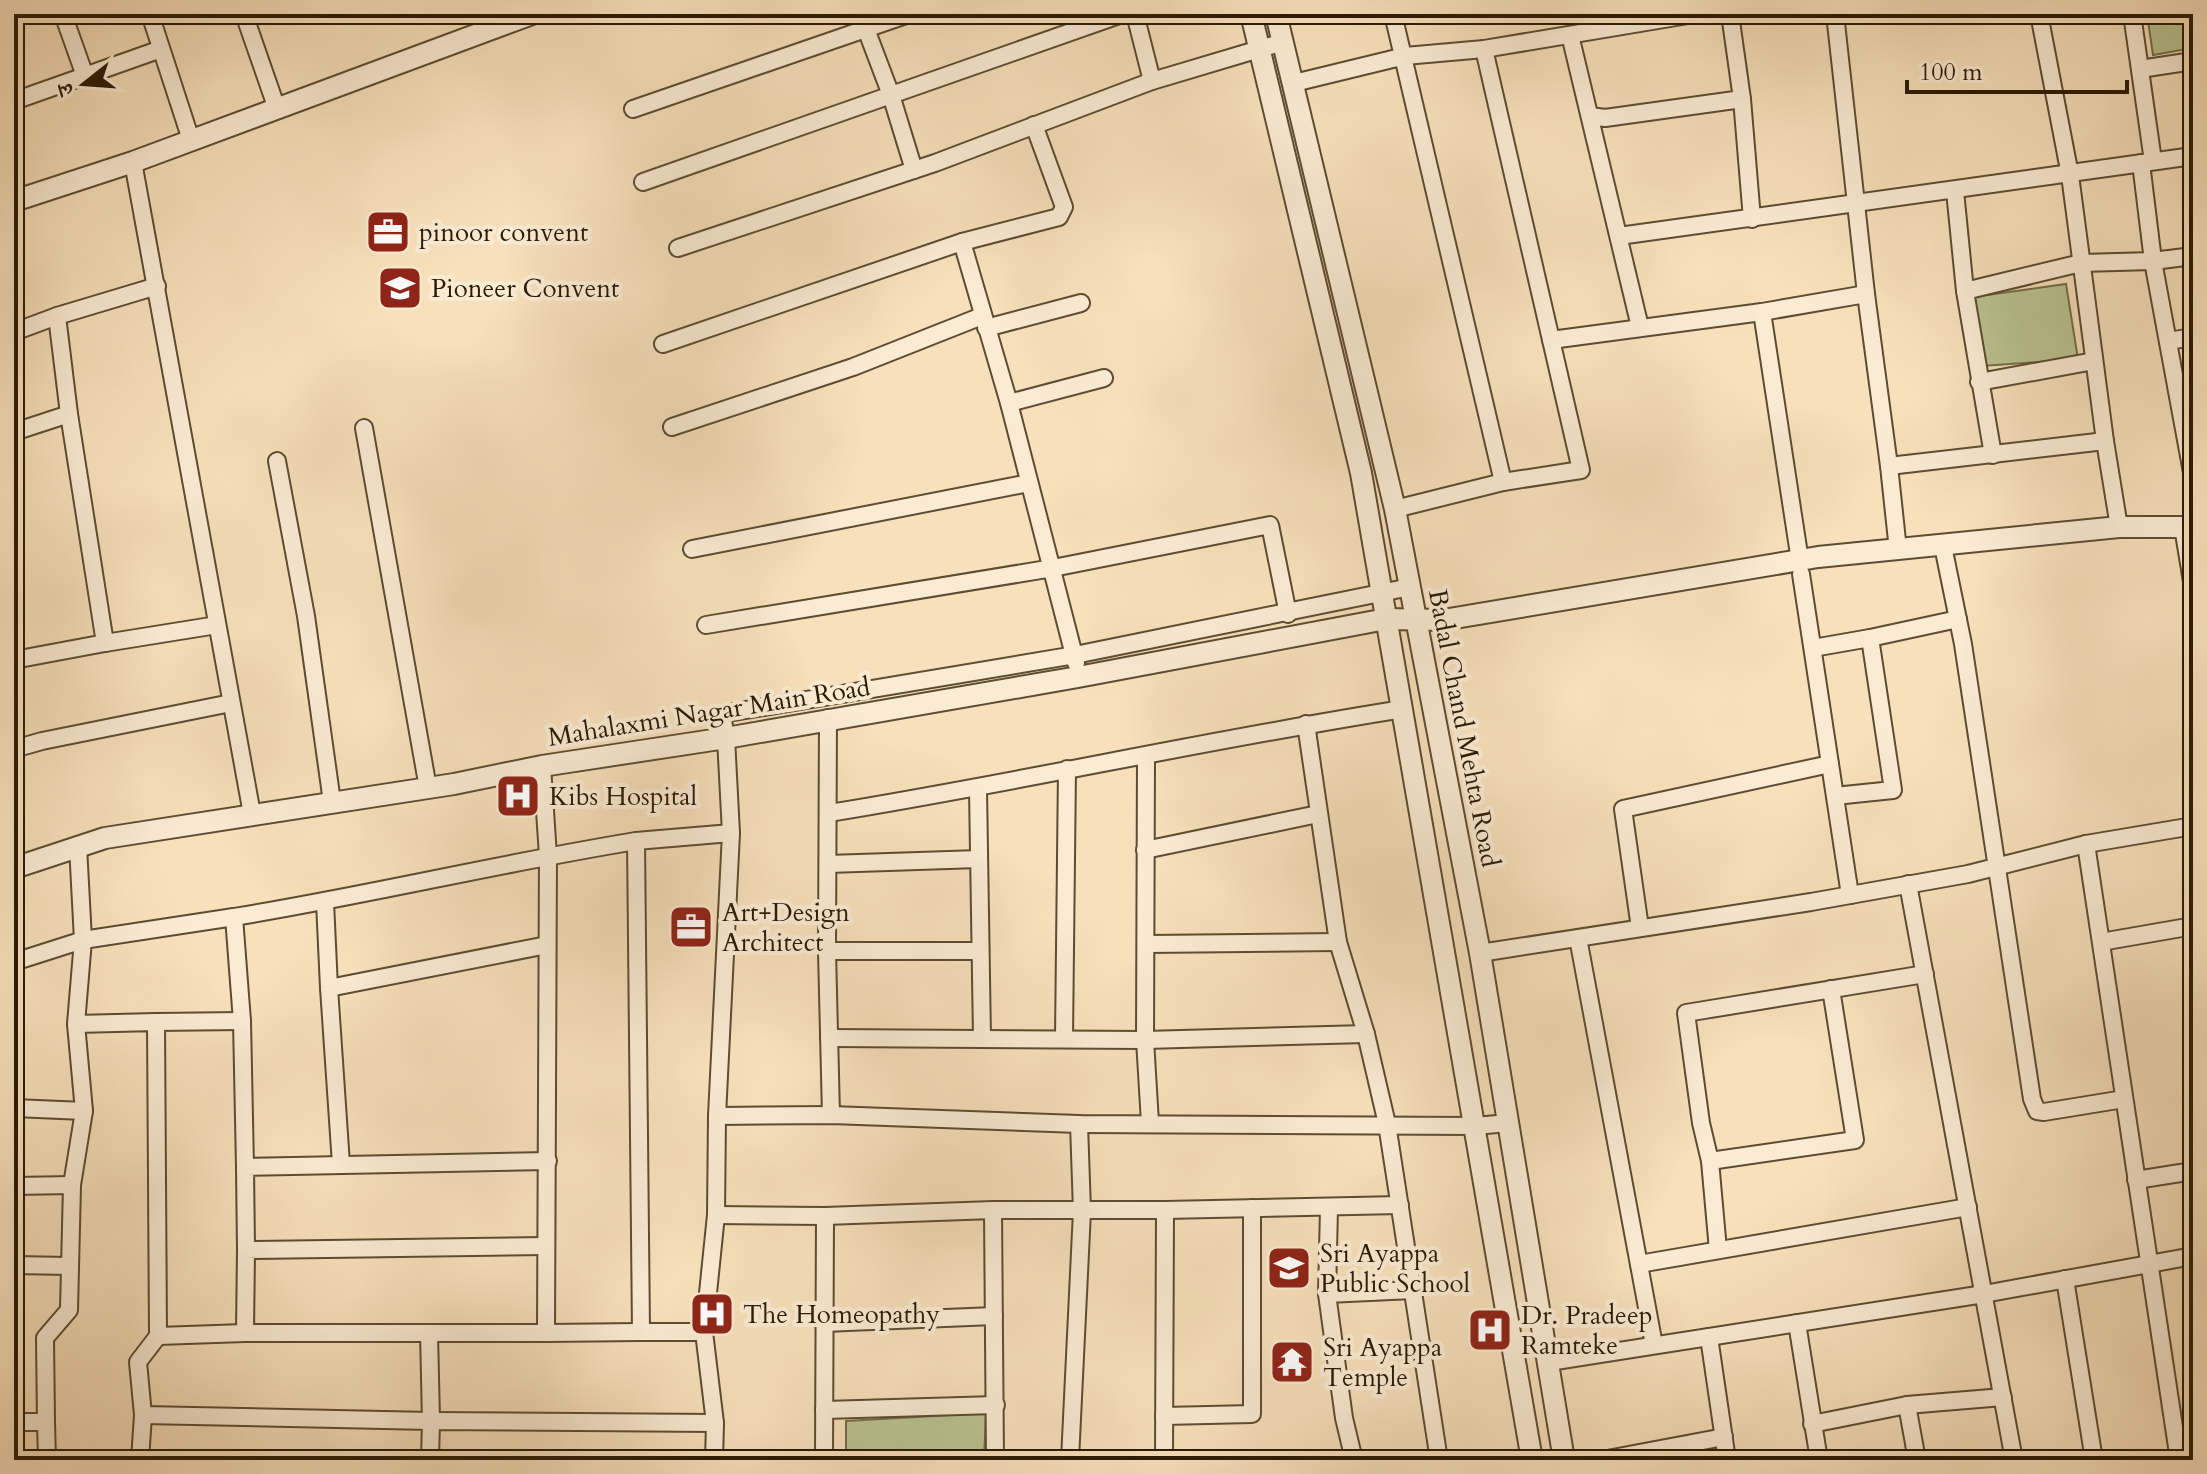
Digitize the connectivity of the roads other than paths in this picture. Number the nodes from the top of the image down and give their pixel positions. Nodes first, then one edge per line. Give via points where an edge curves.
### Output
1 (63, 14) edge
2 (150, 14) edge
3 (245, 14) edge
4 (906, 14) edge
5 (1122, 14) edge
6 (1135, 14) edge
7 (1251, 14) edge
8 (1276, 14) edge
9 (1393, 14) edge
10 (1694, 14) edge
11 (1730, 14) edge
12 (1835, 14) edge
13 (2039, 14) edge
14 (2132, 14) edge
15 (523, 15) edge
16 (1624, 20) edge
17 (866, 29) junction
18 (1570, 35) junction
19 (1283, 42) junction
20 (1259, 48) junction
21 (161, 49) junction
22 (1484, 49) junction
23 (1405, 56) junction
24 (2193, 61) edge
25 (2140, 69) junction
26 (85, 76) junction
27 (1152, 81) junction
28 (1294, 83) junction
29 (891, 95) junction
30 (1742, 99) junction
31 (14, 101) edge
32 (277, 109) junction
33 (633, 109) dead end
34 (1590, 116) junction
35 (1034, 125) junction
36 (191, 140) junction
37 (2193, 156) edge
38 (133, 162) junction
39 (2147, 162) junction
40 (914, 170) junction
41 (2070, 175) junction
42 (643, 182) dead end
43 (1955, 191) junction
44 (14, 201) edge
45 (1856, 203) junction
46 (1752, 219) junction
47 (1619, 236) junction
48 (962, 242) junction
49 (678, 248) dead end
50 (2193, 256) edge
51 (2153, 261) junction
52 (2081, 263) junction
53 (157, 286) junction
54 (1965, 291) junction
55 (1866, 294) junction
56 (1081, 303) dead end
57 (1762, 312) junction
58 (57, 316) junction
59 (984, 322) junction
60 (1640, 327) junction
61 (14, 332) edge
62 (2193, 337) edge
63 (1551, 340) junction
64 (2168, 341) junction
65 (663, 344) dead end
66 (2094, 361) junction
67 (1104, 378) dead end
68 (1979, 382) junction
69 (1009, 403) junction
70 (69, 414) junction
71 (672, 427) dead end
72 (364, 428) dead end
73 (14, 432) edge
74 (2105, 441) junction
75 (2190, 442) edge
76 (1993, 455) junction
77 (277, 461) dead end
78 (1889, 466) junction
79 (2193, 478) edge
80 (1503, 482) junction
81 (1029, 483) junction
82 (1395, 509) junction
83 (2119, 527) junction
84 (2188, 527) edge
85 (1943, 546) junction
86 (692, 549) dead end
87 (1898, 550) junction
88 (1801, 567) junction
89 (1053, 568) junction
90 (1410, 587) junction
91 (2193, 588) edge
92 (1382, 593) junction
93 (1288, 614) junction
94 (1416, 618) junction
95 (1386, 619) junction
96 (1958, 619) junction
97 (217, 625) junction
98 (706, 625) dead end
99 (1870, 638) junction
100 (105, 643) junction
101 (1813, 648) junction
102 (1075, 655) junction
103 (14, 660) edge
104 (1078, 677) junction
105 (231, 703) junction
106 (1403, 709) junction
107 (828, 718) junction
108 (1306, 724) junction
109 (726, 738) junction
110 (14, 749) edge
111 (1146, 757) junction
112 (1830, 764) junction
113 (542, 766) junction
114 (1067, 769) junction
115 (428, 788) junction
116 (978, 789) junction
117 (1835, 796) junction
118 (332, 802) junction
119 (829, 813) junction
120 (252, 814) junction
121 (1318, 814) junction
122 (2193, 826) edge
123 (731, 833) junction
124 (636, 841) junction
125 (2086, 844) junction
126 (78, 846) junction
127 (1145, 850) junction
128 (548, 856) junction
129 (979, 859) junction
130 (828, 864) junction
131 (1996, 867) junction
132 (14, 868) edge
133 (1908, 884) junction
134 (1850, 895) junction
135 (325, 902) junction
136 (234, 917) junction
137 (2193, 926) edge
138 (1640, 928) junction
139 (1578, 938) junction
140 (83, 940) junction
141 (1338, 942) junction
142 (2101, 942) junction
143 (1147, 944) junction
144 (547, 945) junction
145 (827, 951) junction
146 (979, 951) junction
147 (1480, 953) junction
148 (14, 962) edge
149 (1925, 974) junction
150 (329, 988) junction
151 (1831, 989) junction
152 (242, 1021) junction
153 (156, 1022) junction
154 (76, 1024) junction
155 (1366, 1034) junction
156 (829, 1038) junction
157 (982, 1038) junction
158 (1064, 1038) junction
159 (1145, 1040) junction
160 (2124, 1099) junction
161 (14, 1108) edge
162 (84, 1111) junction
163 (831, 1115) junction
164 (717, 1116) junction
165 (1150, 1123) junction
166 (1508, 1123) junction
167 (1079, 1124) junction
168 (1387, 1124) junction
169 (1475, 1126) junction
170 (548, 1161) junction
171 (1710, 1161) junction
172 (341, 1164) junction
173 (245, 1167) junction
174 (2193, 1171) edge
175 (2136, 1180) junction
176 (72, 1185) junction
177 (14, 1186) edge
178 (1400, 1205) junction
179 (1968, 1207) junction
180 (1252, 1208) junction
181 (1329, 1208) junction
182 (993, 1210) junction
183 (1165, 1210) junction
184 (1082, 1211) junction
185 (716, 1215) junction
186 (825, 1216) junction
187 (546, 1246) junction
188 (246, 1250) junction
189 (1718, 1250) junction
190 (2193, 1256) edge
191 (2149, 1263) junction
192 (1639, 1264) junction
193 (14, 1265) edge
194 (69, 1266) junction
195 (2065, 1279) junction
196 (1413, 1290) junction
197 (1327, 1294) junction
198 (1984, 1294) junction
199 (994, 1316) junction
200 (824, 1323) junction
201 (1797, 1323) junction
202 (641, 1332) junction
203 (704, 1332) junction
204 (245, 1333) junction
205 (429, 1333) junction
206 (546, 1333) junction
207 (158, 1336) junction
208 (1709, 1337) junction
209 (1654, 1345) junction
210 (1549, 1362) junction
211 (2003, 1397) junction
212 (996, 1405) junction
213 (1907, 1405) junction
214 (824, 1410) junction
215 (143, 1415) junction
216 (1164, 1416) junction
217 (431, 1421) junction
218 (14, 1422) edge
219 (46, 1422) junction
220 (715, 1423) junction
221 (1812, 1424) junction
222 (1724, 1437) junction
223 (47, 1460) edge
224 (140, 1460) edge
225 (430, 1460) edge
226 (714, 1460) edge
227 (824, 1460) edge
228 (995, 1460) edge
229 (1070, 1460) edge
230 (1164, 1460) edge
231 (1354, 1460) edge
232 (1439, 1460) edge
233 (1532, 1460) edge
234 (1564, 1460) edge
235 (1602, 1460) edge
236 (1727, 1460) edge
237 (1819, 1460) edge
238 (1917, 1460) edge
239 (2014, 1460) edge
240 (2094, 1460) edge
241 (2179, 1460) edge

1 - 26 street
2 - 21 street
3 - 32 street
4 - 17 street
5 - 29 street
6 - 27 street
7 - 20 street
8 - 19 street, Badal Chand Mehta Road
9 - 23 street
10 - 16 street
11 - 30 street
12 - 45 street
13 - 41 street
14 - 25 street
15 - 32 street
16 - 18 street
17 - 29 street
17 - 33 street
18 - 22 street
18 - 34 street
19 - 20 street
19 - 28 street, Badal Chand Mehta Road
20 - 27 street
20 - 92 street via 1349,420
21 - 26 street
21 - 36 street
22 - 23 street
22 - 63 street
23 - 28 street
23 - 80 street
24 - 25 street
25 - 39 street
26 - 31 street
27 - 35 street
28 - 82 street, Badal Chand Mehta Road
29 - 40 street
29 - 42 street
30 - 34 street
30 - 46 street
32 - 36 street
34 - 47 street
35 - 40 street
35 - 48 street via 1064,207 1059,217
36 - 38 street
37 - 39 street
38 - 44 street
38 - 53 street
39 - 41 street
39 - 51 street
40 - 49 street
41 - 43 street
41 - 52 street
43 - 45 street
43 - 54 street
45 - 46 street
45 - 55 street
46 - 47 street
47 - 60 street
48 - 59 street
48 - 65 street
50 - 51 street
51 - 52 street
51 - 64 street
52 - 54 street
52 - 66 street
53 - 58 street
53 - 97 street
54 - 68 street
55 - 57 street
55 - 78 street
56 - 59 street
57 - 60 street
57 - 88 street
58 - 61 street
58 - 70 street
59 - 69 street
59 - 71 street
60 - 63 street
62 - 64 street
63 - 80 street via 1581,470
64 - 75 street
66 - 68 street
66 - 74 street
67 - 69 street
68 - 76 street
69 - 81 street
70 - 73 street
70 - 100 street
72 - 115 street
74 - 76 street
74 - 83 street
75 - 79 street
76 - 78 street
77 - 118 street
78 - 87 street
80 - 82 street
81 - 86 street
81 - 89 street
82 - 90 street, Badal Chand Mehta Road
83 - 84 street, Mahalaxmi Nagar Main Road
83 - 85 street, Mahalaxmi Nagar Main Road
84 - 91 street
85 - 87 street, Mahalaxmi Nagar Main Road
85 - 96 street
87 - 88 street, Mahalaxmi Nagar Main Road
88 - 94 street, Mahalaxmi Nagar Main Road via 1443,620
88 - 101 street
89 - 93 street via 1270,525
89 - 98 street
89 - 102 street
90 - 92 street
90 - 94 street, Badal Chand Mehta Road
92 - 93 street
92 - 95 street
93 - 102 street
94 - 95 street, Mahalaxmi Nagar Main Road
94 - 147 street, Badal Chand Mehta Road
95 - 104 street, Mahalaxmi Nagar Main Road
95 - 106 street
96 - 99 street
96 - 131 street
97 - 100 street
97 - 105 street
99 - 101 street
99 - 117 street via 1893,790
100 - 103 street
101 - 112 street
102 - 104 street
102 - 109 street via 722,714
104 - 107 street, Mahalaxmi Nagar Main Road
105 - 110 street
105 - 120 street
106 - 108 street
106 - 169 street
107 - 109 street, Mahalaxmi Nagar Main Road
107 - 119 street
108 - 111 street
108 - 121 street
109 - 113 street, Mahalaxmi Nagar Main Road
109 - 123 street
111 - 114 street
111 - 127 street
112 - 117 street
112 - 138 street via 1623,809
113 - 115 street, Mahalaxmi Nagar Main Road
113 - 128 street
114 - 116 street
114 - 158 street
115 - 118 street, Mahalaxmi Nagar Main Road
116 - 119 street
116 - 129 street
117 - 134 street
118 - 120 street, Mahalaxmi Nagar Main Road
119 - 130 street
120 - 126 street, Mahalaxmi Nagar Main Road
121 - 127 street
121 - 141 street
122 - 125 street
123 - 124 street
123 - 164 street
124 - 128 street
124 - 202 street
125 - 131 street
125 - 142 street
126 - 132 street, Mahalaxmi Nagar Main Road
126 - 140 street
127 - 143 street
128 - 135 street
128 - 144 street
129 - 130 street
129 - 146 street
130 - 145 street
131 - 133 street
131 - 160 street via 2037,1111
133 - 134 street
133 - 149 street
134 - 138 street
135 - 136 street
135 - 150 street
136 - 140 street
136 - 152 street
137 - 142 street
138 - 139 street
139 - 147 street
139 - 192 street
140 - 148 street
140 - 154 street
141 - 143 street
141 - 155 street
142 - 160 street
143 - 159 street
144 - 150 street
144 - 170 street
145 - 146 street
145 - 156 street
146 - 157 street
147 - 166 street, Badal Chand Mehta Road
149 - 151 street
149 - 179 street
150 - 172 street
151 - 171 street via 1686,1013
151 - 171 street via 1855,1140
152 - 153 street
152 - 173 street
153 - 154 street
153 - 207 street
154 - 162 street
155 - 159 street
155 - 168 street
156 - 157 street
156 - 163 street
157 - 158 street
158 - 159 street
159 - 165 street
160 - 175 street
161 - 162 street
162 - 176 street
163 - 164 street
163 - 167 street
164 - 185 street
165 - 167 street
165 - 168 street
166 - 169 street
166 - 210 street, Badal Chand Mehta Road
167 - 184 street
168 - 169 street
168 - 178 street
169 - 233 street
170 - 172 street
170 - 187 street
171 - 189 street
172 - 173 street
173 - 188 street
174 - 175 street
175 - 191 street
176 - 177 street
176 - 194 street
178 - 181 street
178 - 196 street
179 - 189 street
179 - 198 street
180 - 181 street
180 - 183 street
180 - 216 street via 1252,1414
181 - 197 street
182 - 184 street
182 - 186 street
182 - 199 street
183 - 184 street
183 - 216 street
184 - 229 street
185 - 186 street
185 - 203 street
186 - 200 street
187 - 188 street
187 - 206 street
188 - 204 street
189 - 192 street
190 - 191 street
191 - 195 street
191 - 241 street
192 - 209 street
193 - 194 street
194 - 219 street via 69,1310 45,1338
195 - 198 street
195 - 240 street
196 - 197 street
196 - 232 street
197 - 231 street
198 - 201 street
198 - 211 street
199 - 200 street
199 - 212 street
200 - 214 street
201 - 208 street
201 - 221 street
202 - 203 street
202 - 206 street
203 - 220 street
204 - 205 street
204 - 207 street
205 - 206 street
205 - 217 street
207 - 215 street via 138,1362
208 - 209 street
208 - 222 street
209 - 210 street
210 - 234 street, Badal Chand Mehta Road
211 - 213 street
211 - 239 street
212 - 214 street
212 - 228 street
213 - 221 street
213 - 238 street
214 - 227 street
215 - 217 street
215 - 224 street
216 - 230 street
217 - 220 street
217 - 225 street
218 - 219 street
219 - 223 street
220 - 226 street
221 - 237 street
222 - 235 street
222 - 236 street

